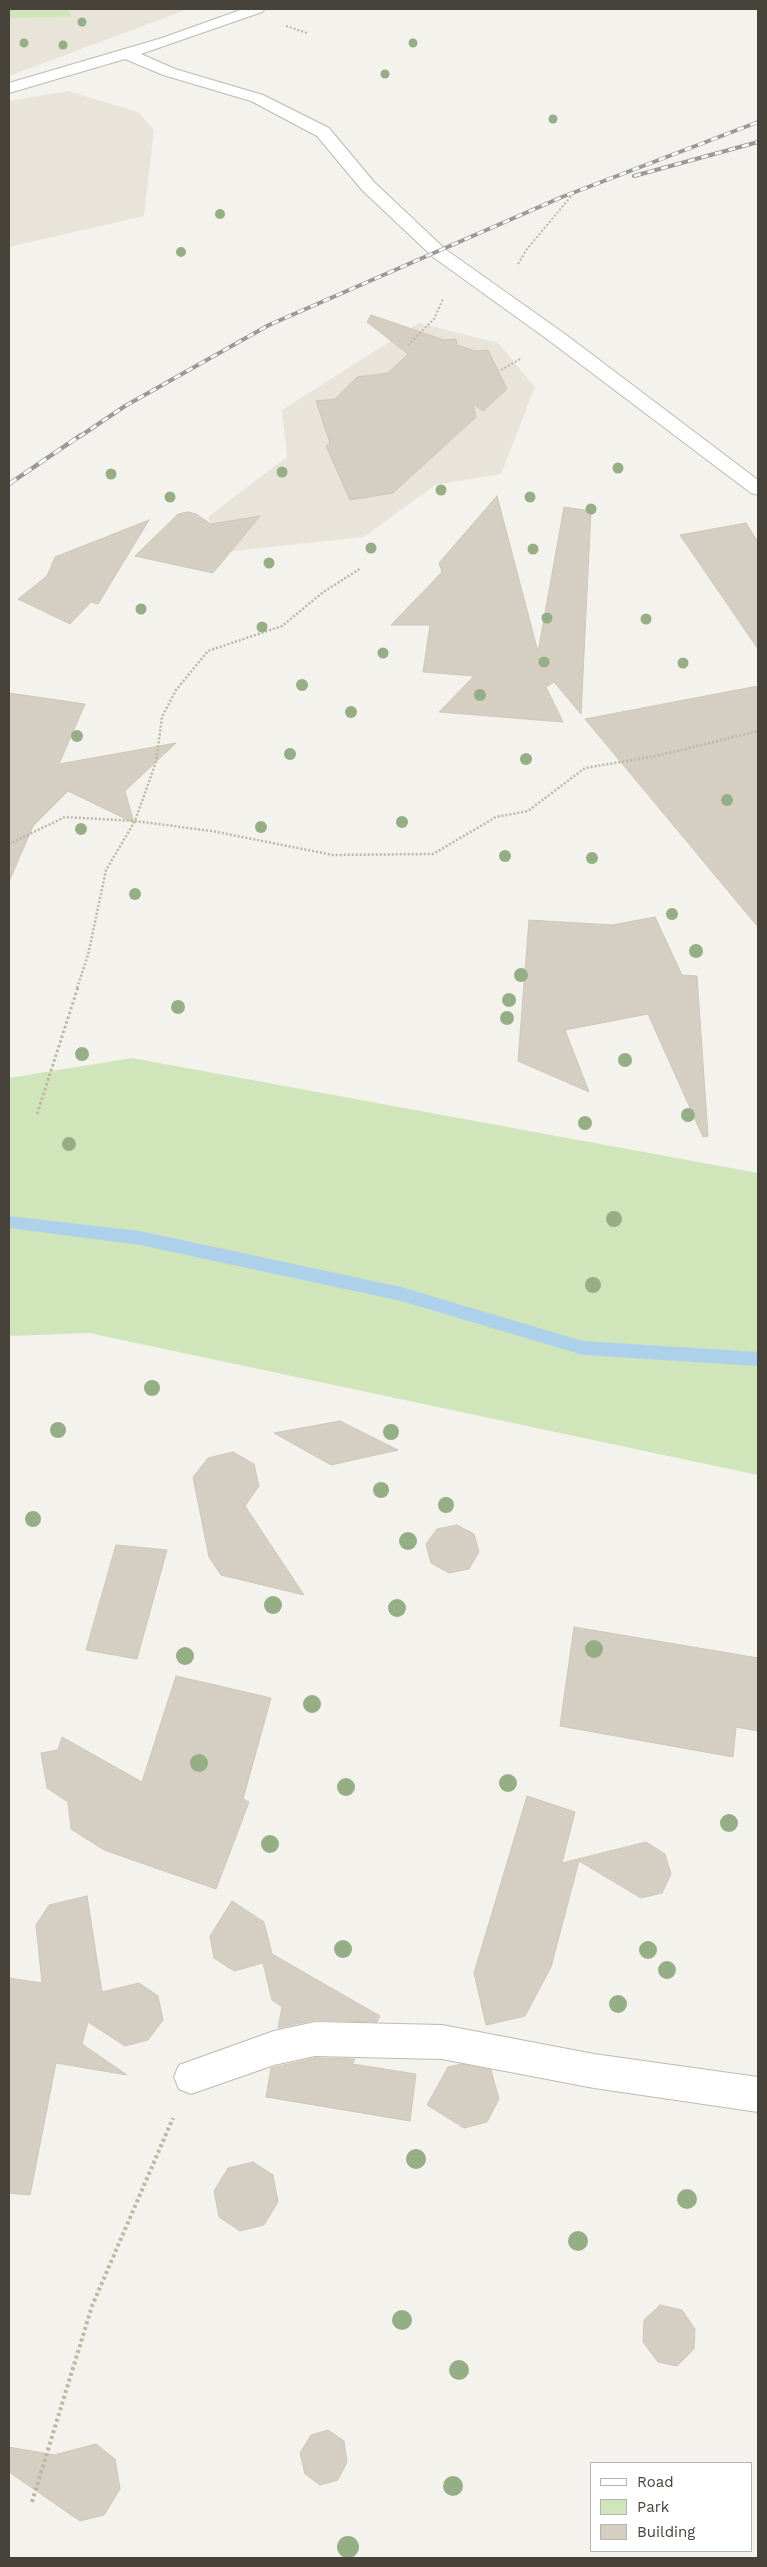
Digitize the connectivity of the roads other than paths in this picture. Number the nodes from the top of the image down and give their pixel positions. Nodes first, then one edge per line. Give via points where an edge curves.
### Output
1 (257, 9) edge
2 (126, 53) junction
3 (9, 88) edge
4 (758, 489) edge
5 (191, 2077) road end
6 (758, 2095) edge

1 - 2 street
2 - 3 street
2 - 4 street via 169,72 257,98 323,132 368,186 438,253
5 - 6 street via 274,2048 315,2039 442,2042 594,2071

